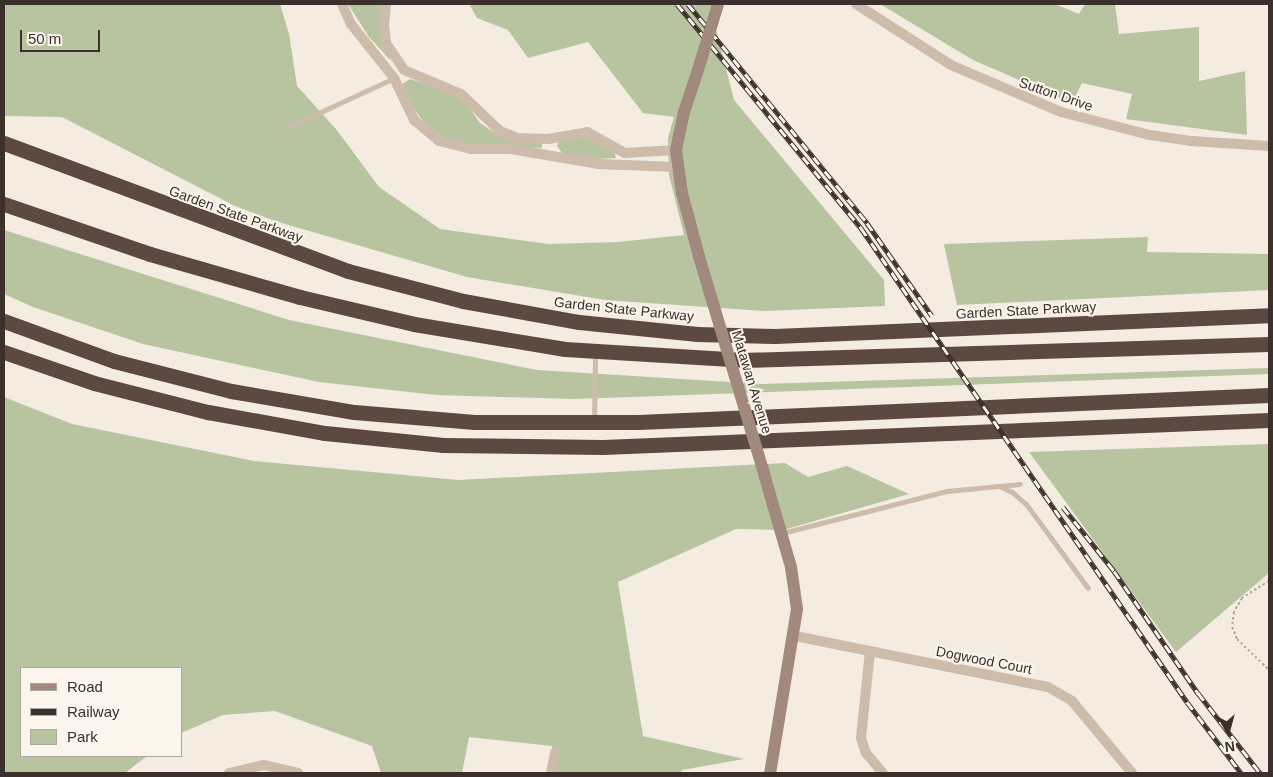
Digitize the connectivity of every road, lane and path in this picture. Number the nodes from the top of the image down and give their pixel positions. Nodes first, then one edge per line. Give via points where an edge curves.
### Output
1 (342, 4) edge
2 (386, 4) edge
3 (718, 4) edge
4 (856, 4) edge
5 (404, 70) junction
6 (394, 78) junction
7 (286, 128) dead end
8 (548, 139) junction
9 (4, 143) edge
10 (1269, 146) edge
11 (676, 150) junction
12 (625, 153) junction
13 (550, 155) junction
14 (625, 165) junction
15 (676, 167) junction
16 (4, 204) edge
17 (1269, 315) edge
18 (4, 321) edge
19 (1269, 344) edge
20 (4, 352) edge
21 (595, 352) junction
22 (1269, 395) edge
23 (1269, 420) edge
24 (594, 423) junction
25 (1020, 484) dead end
26 (999, 486) junction
27 (782, 534) junction
28 (1269, 581) edge
29 (1088, 588) dead end
30 (795, 636) junction
31 (870, 651) junction
32 (1269, 670) edge
33 (555, 752) dead end
34 (228, 773) edge
35 (298, 773) edge
36 (551, 773) edge
37 (770, 773) edge
38 (883, 773) edge
39 (1132, 773) edge

1 - 6 street via 351,24
2 - 5 street via 386,43
3 - 11 street, Matawan Avenue, bridge via 684,112
4 - 10 street, Sutton Drive via 951,65 1061,112 1158,136
5 - 6 street
5 - 8 street via 461,94 490,124 512,137
6 - 7 lane
6 - 13 street via 414,120 439,140 471,149 512,149
8 - 12 street via 587,132
8 - 13 street
9 - 17 highway, Garden State Parkway via 348,271 463,301 579,322 697,334 775,336
11 - 12 street
11 - 15 street, Matawan Avenue
12 - 14 street
13 - 14 street
14 - 15 street
15 - 27 street, Matawan Avenue, bridge via 700,260
16 - 21 highway via 169,260 308,299 452,331
18 - 24 highway via 153,372 296,403 434,420
19 - 21 highway via 743,360
20 - 23 highway via 94,383 208,412 324,433 443,445 603,447
21 - 24 lane
22 - 24 highway
25 - 26 lane
26 - 27 lane via 948,491
26 - 29 lane via 1026,504
27 - 30 street, Matawan Avenue via 796,590
28 - 32 path via 1242,598 1234,612 1232,627 1237,639
30 - 31 street, Dogwood Court
30 - 37 street, Matawan Avenue
31 - 38 street via 860,738 866,753
31 - 39 street, Dogwood Court via 1048,687 1072,701
33 - 36 street
34 - 35 street via 264,765

